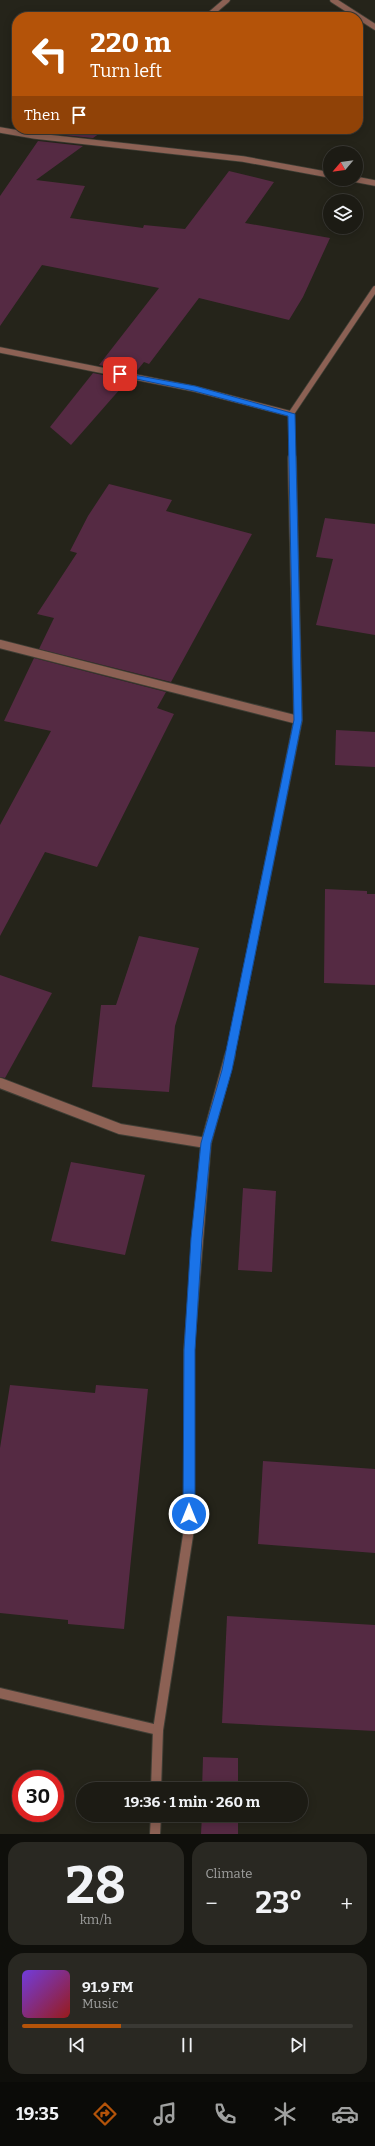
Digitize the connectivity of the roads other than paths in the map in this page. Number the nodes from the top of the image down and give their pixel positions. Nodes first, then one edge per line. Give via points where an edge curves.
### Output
1 (227, 0) edge
2 (333, 0) edge
3 (213, 12) edge
4 (352, 12) edge
5 (363, 19) edge
6 (375, 27) edge
7 (0, 130) edge
8 (12, 132) edge
9 (23, 134) edge
10 (38, 134) edge
11 (35, 136) junction
12 (323, 174) edge
13 (363, 181) edge
14 (375, 183) edge
15 (375, 289) edge
16 (0, 350) edge
17 (291, 414) junction
18 (0, 644) edge
19 (298, 720) junction
20 (0, 1083) edge
21 (206, 1143) junction
22 (0, 1693) edge
23 (158, 1730) junction
24 (156, 1782) edge
25 (156, 1822) edge
26 (155, 1834) edge

1 - 3 street
2 - 4 street
5 - 6 street
7 - 8 street
9 - 11 street
10 - 11 street
11 - 12 street via 243,159
13 - 14 street
15 - 17 street
16 - 17 street via 195,389
17 - 19 street
18 - 19 street
19 - 21 street via 227,1070
20 - 21 street via 120,1129
21 - 23 street via 189,1350 189,1529
22 - 23 street
23 - 24 street
25 - 26 street

